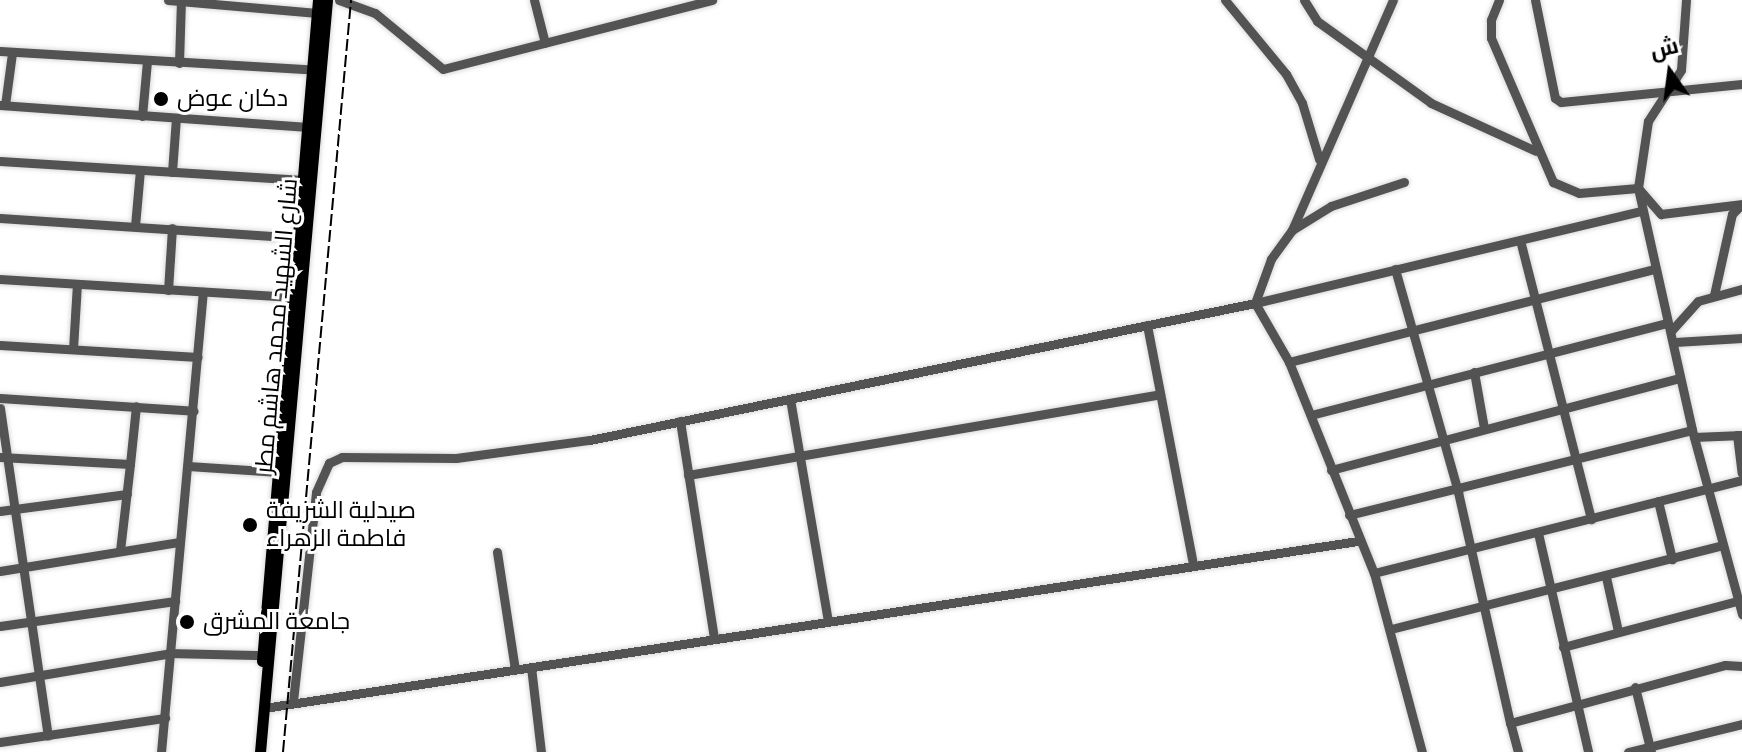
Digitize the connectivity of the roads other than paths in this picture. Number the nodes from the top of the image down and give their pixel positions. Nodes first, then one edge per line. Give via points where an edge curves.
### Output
1 (168, 0) edge
2 (318, 0) edge
3 (327, 0) edge
4 (339, 0) edge
5 (534, 0) edge
6 (712, 0) edge
7 (1225, 0) edge
8 (1304, 0) edge
9 (1393, 0) edge
10 (1499, 0) edge
11 (1535, 0) edge
12 (1686, 0) edge
13 (181, 1) edge
14 (317, 13) junction
15 (545, 43) junction
16 (0, 51) edge
17 (12, 53) junction
18 (1370, 57) junction
19 (147, 61) junction
20 (179, 63) junction
21 (316, 70) junction
22 (1742, 84) edge
23 (1669, 92) junction
24 (2, 105) edge
25 (142, 116) junction
26 (176, 118) junction
27 (308, 127) junction
28 (1536, 151) junction
29 (1319, 159) junction
30 (0, 161) edge
31 (140, 170) junction
32 (172, 172) junction
33 (303, 180) junction
34 (1404, 182) dead end
35 (1638, 188) junction
36 (1742, 204) edge
37 (1641, 211) junction
38 (0, 218) edge
39 (135, 226) junction
40 (172, 228) junction
41 (1292, 230) junction
42 (298, 238) junction
43 (1521, 244) junction
44 (1395, 269) junction
45 (1653, 269) junction
46 (0, 279) edge
47 (77, 284) junction
48 (1742, 289) edge
49 (168, 290) junction
50 (203, 292) junction
51 (1714, 295) junction
52 (292, 297) junction
53 (1536, 297) junction
54 (1255, 303) junction
55 (1147, 325) junction
56 (1411, 327) junction
57 (1669, 327) junction
58 (1742, 338) edge
59 (1675, 342) junction
60 (0, 345) edge
61 (73, 349) junction
62 (1549, 353) junction
63 (198, 357) junction
64 (1289, 362) junction
65 (1474, 372) junction
66 (1680, 378) junction
67 (1427, 382) junction
68 (1160, 394) junction
69 (0, 398) edge
70 (790, 399) junction
71 (136, 406) junction
72 (0, 408) edge
73 (1564, 408) junction
74 (194, 411) junction
75 (1311, 415) junction
76 (680, 421) junction
77 (1484, 428) junction
78 (1693, 434) junction
79 (1740, 435) edge
80 (1444, 438) junction
81 (4, 456) edge
82 (800, 456) junction
83 (1578, 461) junction
84 (130, 464) junction
85 (188, 466) junction
86 (1331, 470) junction
87 (279, 472) junction
88 (1742, 473) edge
89 (688, 475) junction
90 (1742, 480) edge
91 (1708, 489) junction
92 (1458, 492) junction
93 (127, 494) junction
94 (1658, 501) junction
95 (16, 509) junction
96 (0, 511) edge
97 (1349, 515) junction
98 (1591, 519) junction
99 (1538, 533) junction
100 (1358, 541) junction
101 (180, 542) junction
102 (1722, 545) junction
103 (1470, 548) junction
104 (120, 550) junction
105 (497, 552) dead end
106 (1672, 559) junction
107 (1193, 564) junction
108 (27, 568) junction
109 (0, 571) edge
110 (1374, 573) junction
111 (1606, 577) junction
112 (1551, 590) junction
113 (175, 601) junction
114 (1737, 601) junction
115 (1485, 606) junction
116 (1742, 614) edge
117 (828, 621) junction
118 (34, 622) junction
119 (0, 626) edge
120 (1391, 629) junction
121 (1618, 631) junction
122 (714, 638) junction
123 (1563, 647) junction
124 (172, 653) junction
125 (262, 655) junction
126 (1742, 666) edge
127 (531, 667) junction
128 (515, 669) junction
129 (39, 677) junction
130 (0, 682) edge
131 (1635, 687) junction
132 (293, 701) junction
133 (1578, 705) junction
134 (264, 708) junction
135 (165, 718) junction
136 (1510, 723) junction
137 (1742, 724) edge
138 (48, 736) junction
139 (5, 741) edge
140 (1651, 749) edge
141 (11, 752) edge
142 (161, 752) edge
143 (252, 752) edge
144 (260, 752) edge
145 (541, 752) edge
146 (1422, 752) edge
147 (1518, 752) edge
148 (1588, 752) edge
149 (1628, 752) edge

1 - 13 street
2 - 14 main road, شارع الشهيد محمد هاشم مطر
3 - 21 main road, شارع الشهيد محمد هاشم مطر
4 - 15 street via 375,13 443,69
5 - 15 street
6 - 15 street
7 - 29 street via 1286,74 1302,103
8 - 18 street via 1317,21
9 - 18 street
10 - 28 street via 1491,38
11 - 23 street via 1555,98 1561,102
12 - 23 street via 1681,70
13 - 14 street
13 - 20 street
14 - 21 main road, شارع الشهيد محمد هاشم مطر
16 - 17 street
17 - 19 street
17 - 24 street
18 - 28 street via 1447,113
18 - 29 street
19 - 20 street
19 - 25 street
20 - 21 street
21 - 27 main road, شارع الشهيد محمد هاشم مطر
21 - 134 main road, شارع الشهيد محمد هاشم مطر
22 - 23 street
23 - 35 street via 1648,121
24 - 25 street
25 - 26 street
26 - 27 street
26 - 32 street
27 - 33 main road, شارع الشهيد محمد هاشم مطر
28 - 35 street via 1553,182 1564,189
29 - 41 street
30 - 31 street
31 - 32 street
31 - 39 street
32 - 33 street
33 - 42 main road, شارع الشهيد محمد هاشم مطر
34 - 41 street via 1331,206
35 - 36 street via 1661,214
35 - 37 street
36 - 51 street via 1732,214
37 - 43 street
37 - 45 street
38 - 39 street
39 - 40 street
40 - 42 street
40 - 49 street
41 - 54 street via 1271,259
42 - 52 main road, شارع الشهيد محمد هاشم مطر
43 - 44 street
43 - 53 street
44 - 54 street
44 - 56 street
45 - 53 street
45 - 57 street
46 - 47 street
47 - 49 street
47 - 61 street
48 - 51 street
49 - 50 street
50 - 52 street
50 - 63 street
51 - 57 street via 1691,306
52 - 87 main road, شارع الشهيد محمد هاشم مطر
53 - 56 street
53 - 62 street
54 - 55 street
54 - 64 street
55 - 68 street
55 - 70 street
56 - 64 street
56 - 67 street
57 - 59 street
57 - 62 street
58 - 59 street
59 - 66 street
60 - 61 street
61 - 63 street
62 - 65 street
62 - 73 street
63 - 74 street
64 - 75 street
65 - 67 street
65 - 77 street
66 - 73 street
66 - 78 street
67 - 75 street
67 - 80 street
68 - 82 street
68 - 107 street
69 - 71 street
70 - 76 street
70 - 82 street
71 - 74 street
71 - 84 street
72 - 81 street
73 - 77 street
73 - 83 street
74 - 85 street
75 - 86 street
76 - 89 street
76 - 132 street via 494,453 342,457 329,463 316,492 311,525
77 - 80 street
78 - 79 street
78 - 83 street
78 - 91 street
79 - 88 street
80 - 86 street
80 - 92 street
81 - 84 street
81 - 95 street
82 - 89 street
82 - 117 street
83 - 92 street
83 - 98 street
84 - 93 street
85 - 87 street
85 - 101 street
86 - 97 street
87 - 125 main road, شارع الشهيد محمد هاشم مطر
89 - 122 street
90 - 91 street
91 - 94 street
91 - 102 street
92 - 97 street
92 - 103 street
93 - 95 street
93 - 104 street
94 - 98 street
94 - 106 street
95 - 96 street
95 - 108 street
97 - 100 street
98 - 99 street
99 - 103 street
99 - 112 street
100 - 107 street
100 - 110 street
101 - 104 street
101 - 113 street
102 - 106 street
102 - 114 street
103 - 110 street
103 - 115 street
104 - 108 street
105 - 128 street
106 - 111 street
107 - 117 street
108 - 109 street
108 - 118 street
110 - 120 street
111 - 112 street
111 - 121 street
112 - 115 street
112 - 123 street
113 - 118 street
113 - 124 street
114 - 116 street
114 - 121 street
115 - 120 street
115 - 136 street
117 - 122 street
118 - 119 street
118 - 129 street
120 - 146 street
121 - 123 street
122 - 127 street
123 - 133 street
124 - 125 street
124 - 129 street
124 - 135 street
125 - 143 main road, شارع الشهيد محمد هاشم مطر
126 - 131 street via 1725,665
127 - 128 street
127 - 145 street
128 - 132 street
129 - 130 street
129 - 138 street
131 - 133 street
131 - 140 street
132 - 134 street
133 - 136 street
133 - 148 street
134 - 144 main road, شارع الشهيد محمد هاشم مطر
135 - 138 street
135 - 142 street
136 - 147 street
137 - 140 street
138 - 139 street
139 - 141 street
140 - 149 street

